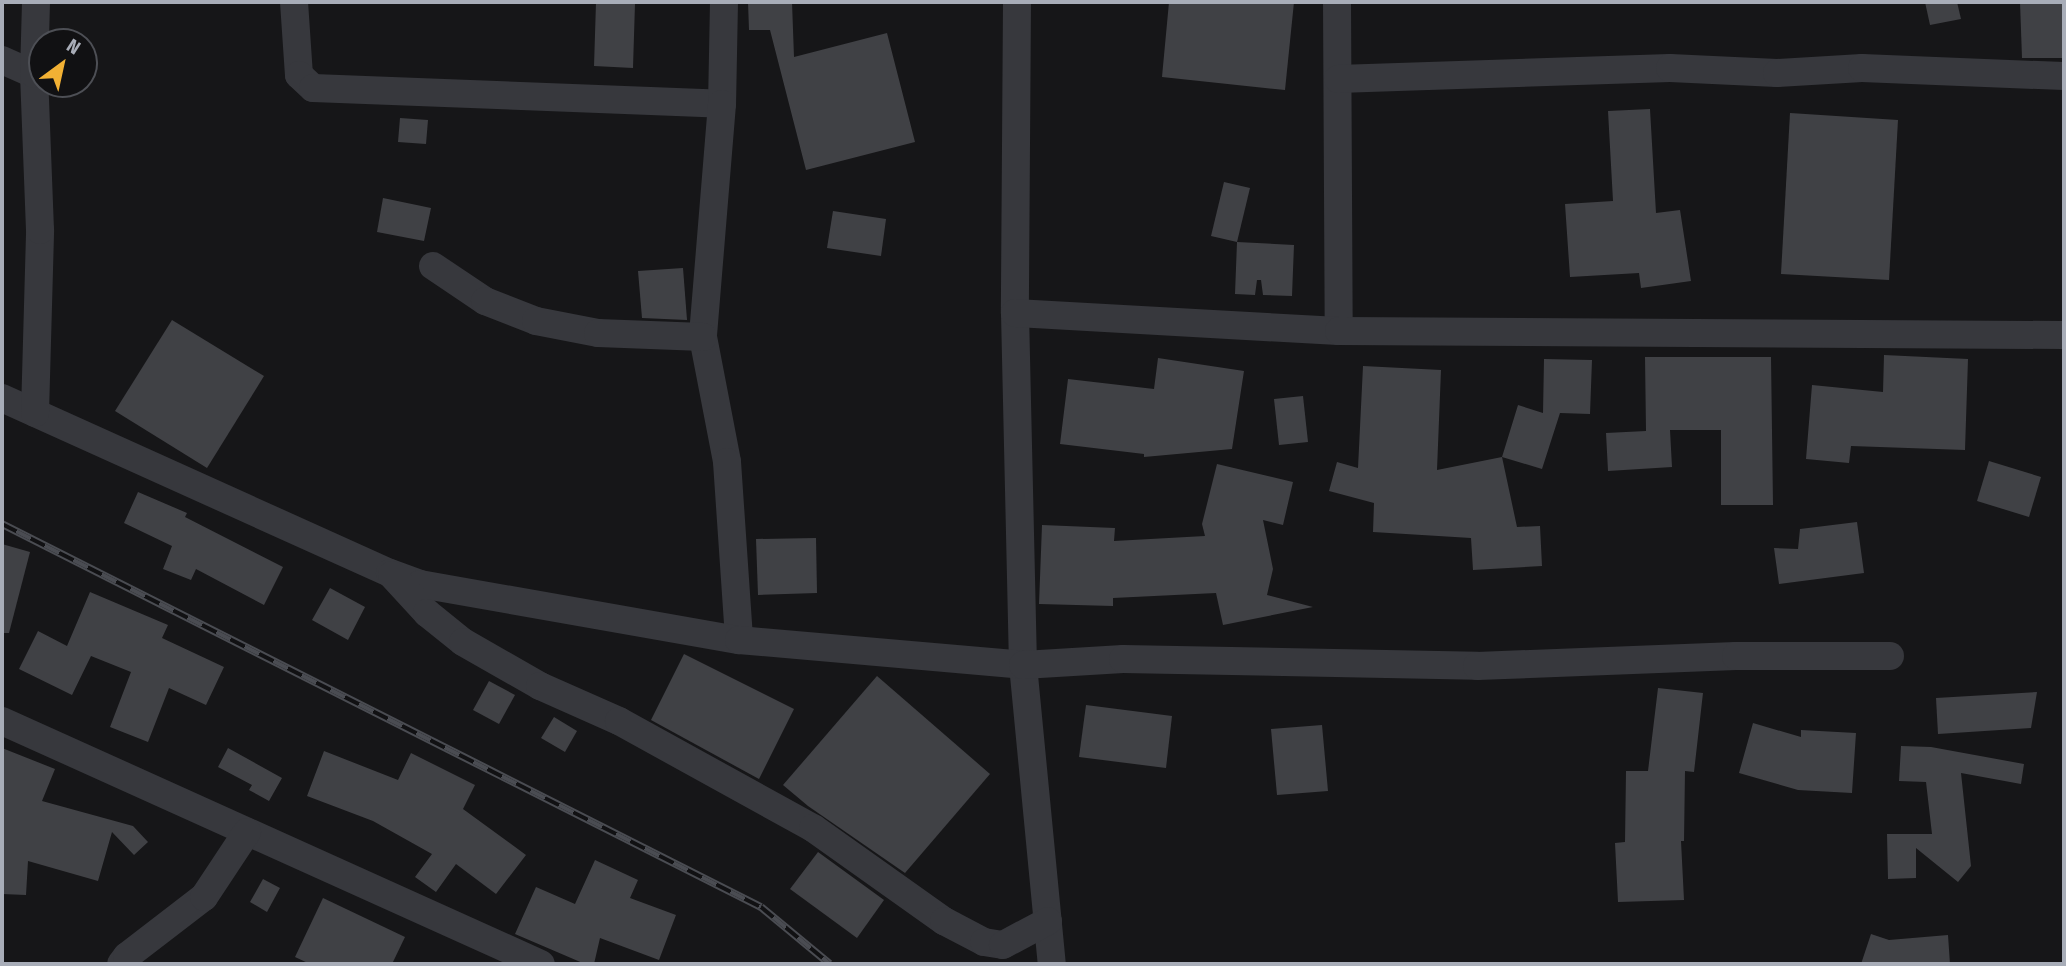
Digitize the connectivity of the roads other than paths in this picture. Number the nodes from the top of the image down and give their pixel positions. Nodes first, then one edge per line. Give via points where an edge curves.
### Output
1 (36, 2) edge
2 (294, 2) edge
3 (724, 2) edge
4 (1017, 2) edge
5 (1337, 2) edge
6 (35, 28) edge
7 (2, 60) edge
8 (28, 71) edge
9 (2064, 76) edge
10 (1338, 79) junction
11 (35, 98) edge
12 (722, 104) junction
13 (433, 266) dead end
14 (1015, 313) junction
15 (1339, 331) junction
16 (2064, 335) edge
17 (703, 337) junction
18 (2, 398) edge
19 (35, 413) junction
20 (390, 573) junction
21 (739, 640) junction
22 (1890, 656) dead end
23 (1023, 665) junction
24 (2, 721) edge
25 (247, 832) junction
26 (1048, 921) junction
27 (121, 964) edge
28 (541, 964) edge
29 (1052, 964) edge

1 - 6 street
2 - 12 street via 299,75 313,88
3 - 12 street
4 - 14 street
5 - 10 street
7 - 8 street
9 - 10 street via 1862,68 1777,73 1670,68
10 - 15 street
11 - 19 street via 40,230
12 - 17 street
13 - 17 street via 485,300 536,321 598,333
14 - 15 street
14 - 23 street
15 - 16 street
17 - 21 street via 727,462
18 - 19 street
19 - 20 street
20 - 21 street via 420,584
20 - 26 street via 427,613 463,642 813,828 933,914 984,942 1003,945
21 - 23 street
22 - 23 street via 1736,656 1477,666 1123,659
23 - 26 street
24 - 25 street
25 - 27 street via 204,897
25 - 28 street
26 - 29 street

